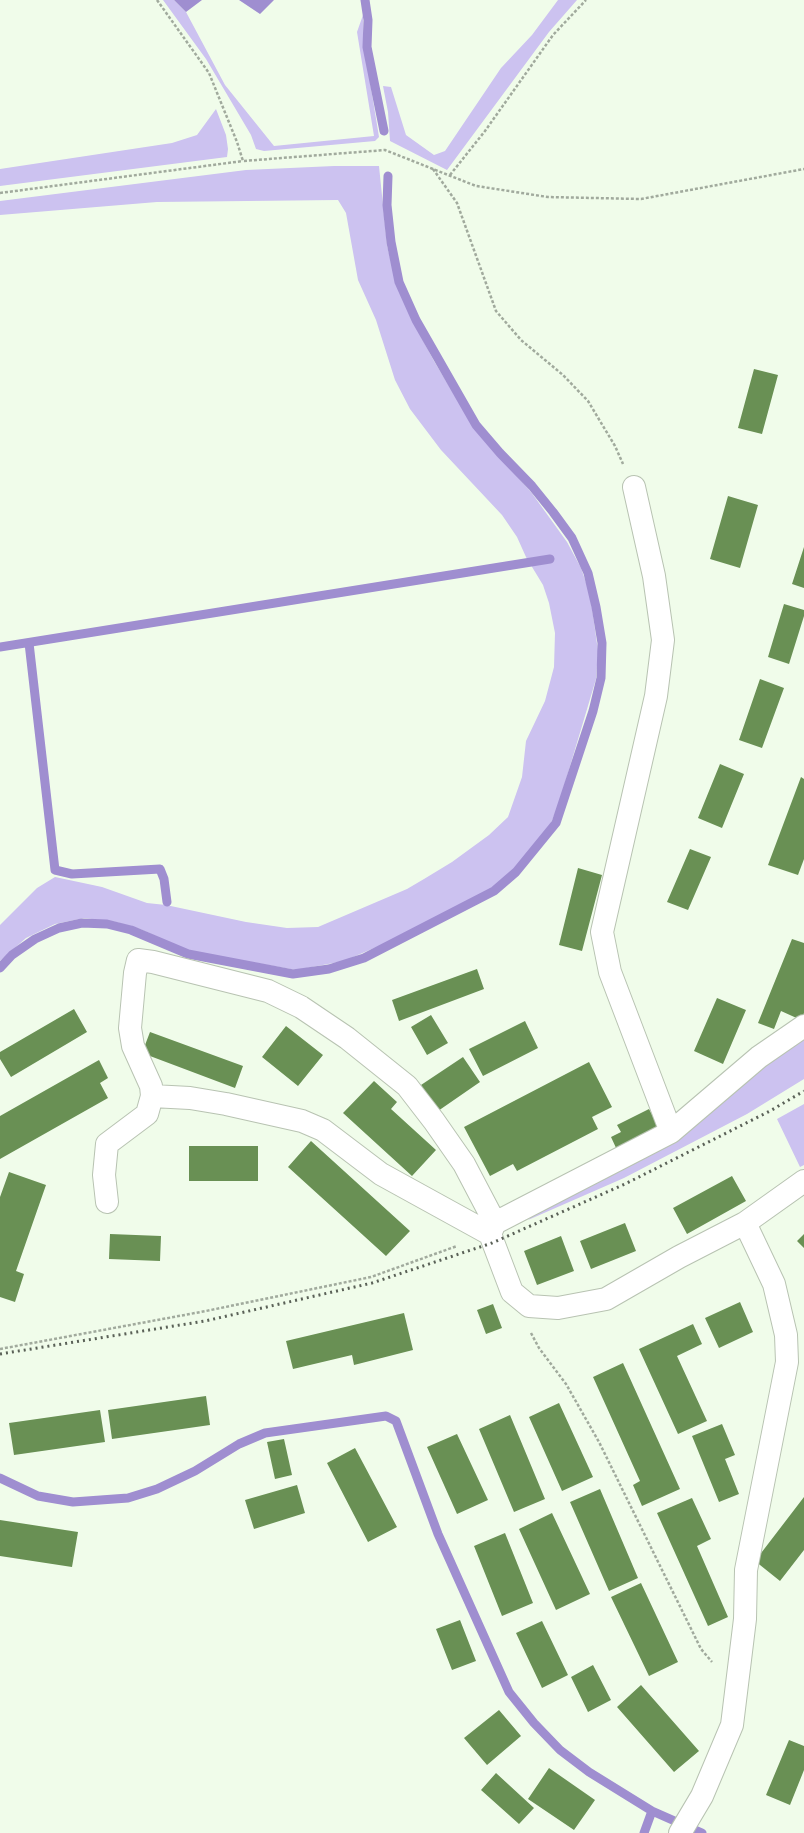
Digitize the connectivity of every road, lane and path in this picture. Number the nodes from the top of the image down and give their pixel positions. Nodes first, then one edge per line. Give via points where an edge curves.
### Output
1 (157, 0) edge
2 (586, 0) edge
3 (243, 161) junction
4 (433, 169) junction
5 (804, 169) edge
6 (450, 175) junction
7 (0, 192) edge
8 (634, 487) joint
9 (804, 1026) edge
10 (152, 1096) junction
11 (671, 1132) junction
12 (804, 1181) edge
13 (107, 1202) dead end
14 (745, 1223) junction
15 (493, 1228) junction
16 (529, 1306) junction
17 (0, 1349) edge
18 (736, 1684) junction
19 (680, 1833) edge

1 - 3 path via 209,73
2 - 6 path via 553,35 486,131
3 - 4 path via 385,150
3 - 7 path
4 - 6 path
4 - 8 path via 457,203 496,311 521,340 563,375 588,401 615,446
5 - 6 path via 641,199 548,197 476,186
8 - 11 street via 654,576 663,640 656,696 602,932 610,972
9 - 11 street via 759,1057
10 - 13 street via 147,1114 108,1144 104,1175
10 - 15 street via 190,1098 226,1104 302,1121 322,1130 381,1174
10 - 15 street via 149,1080 133,1046 130,1028 138,960 268,991 301,1007 348,1038 407,1086 464,1164
11 - 15 street
12 - 14 street
14 - 16 street via 606,1299 558,1308
14 - 18 street via 774,1284 786,1335 787,1362 746,1570 745,1619
15 - 16 street via 512,1292
15 - 17 path via 371,1278
16 - 18 path via 526,1324 539,1348 566,1384 599,1442 701,1649 718,1669
18 - 19 street via 732,1725 702,1796

